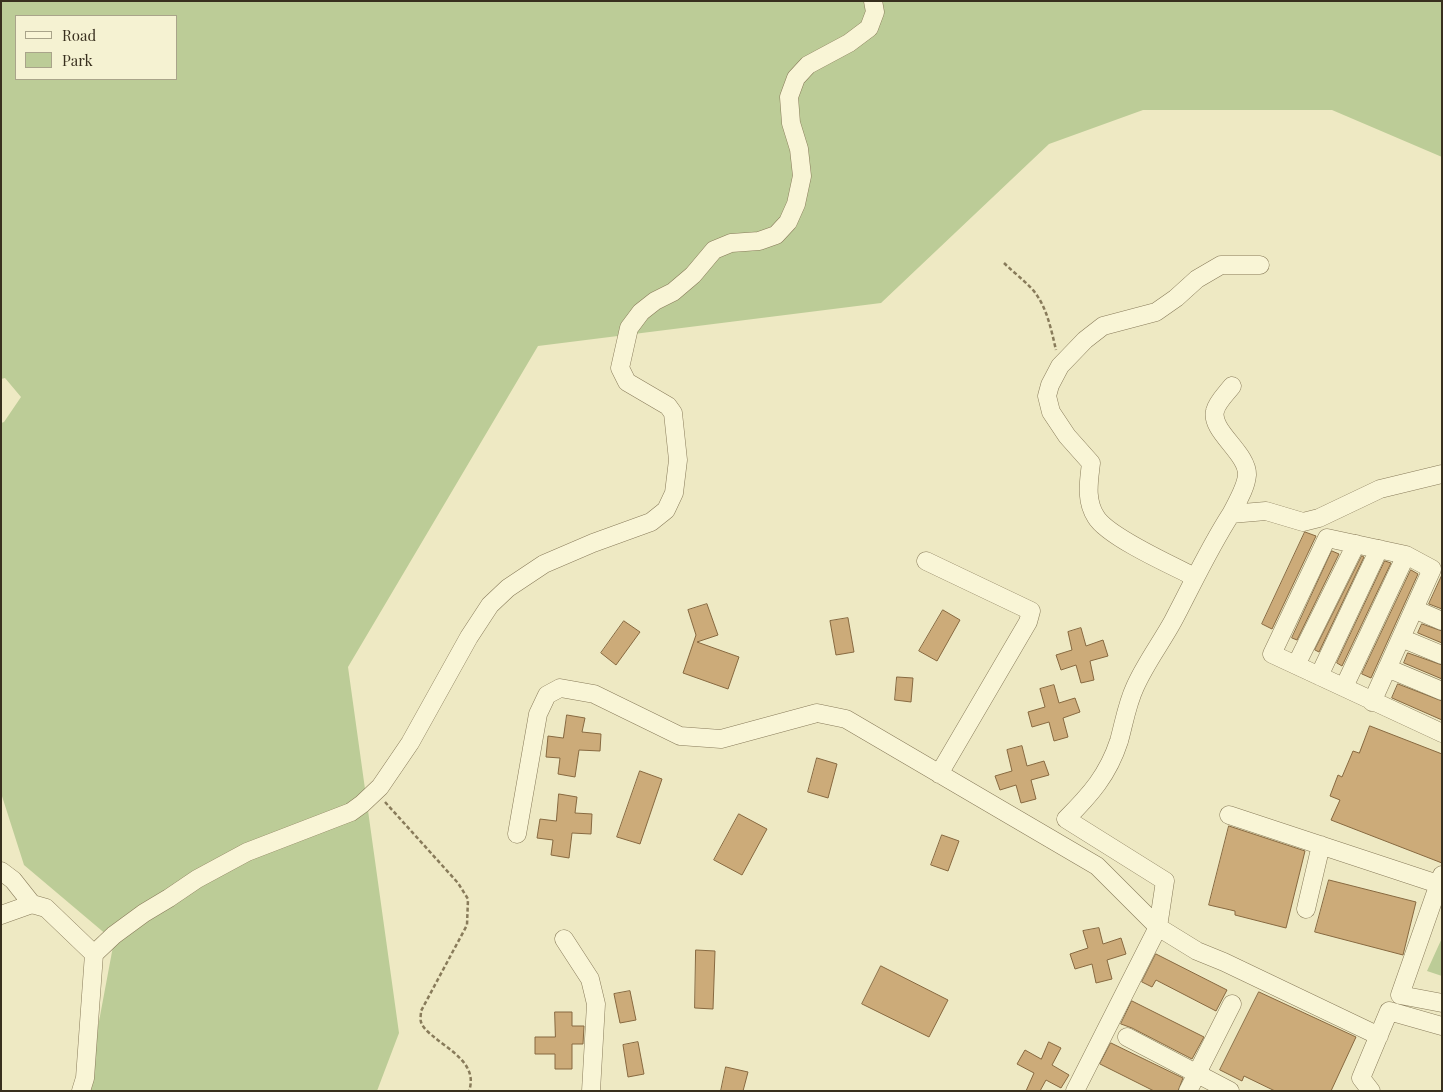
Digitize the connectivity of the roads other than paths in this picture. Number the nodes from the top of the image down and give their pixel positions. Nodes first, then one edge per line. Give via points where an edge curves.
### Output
1 (873, 1) edge
2 (1260, 265) dead end
3 (1232, 386) dead end
4 (1442, 474) edge
5 (1231, 514) junction
6 (1356, 544) junction
7 (1379, 549) junction
8 (1406, 555) junction
9 (926, 561) dead end
10 (1196, 577) junction
11 (1414, 609) junction
12 (1442, 621) edge
13 (1401, 638) junction
14 (1442, 655) edge
15 (1296, 665) junction
16 (1387, 668) junction
17 (1319, 676) junction
18 (1344, 687) junction
19 (1442, 691) edge
20 (1372, 702) junction
21 (1442, 733) edge
22 (939, 774) junction
23 (1228, 815) dead end
24 (517, 834) dead end
25 (1321, 845) junction
26 (1, 871) edge
27 (1440, 879) edge
28 (32, 904) junction
29 (1306, 909) dead end
30 (1, 915) edge
31 (1158, 927) junction
32 (564, 940) dead end
33 (94, 954) junction
34 (1442, 1003) edge
35 (1232, 1004) dead end
36 (1442, 1026) edge
37 (1379, 1036) junction
38 (1127, 1037) dead end
39 (1196, 1074) junction
40 (1363, 1087) edge
41 (81, 1091) edge
42 (591, 1091) edge
43 (1075, 1091) edge
44 (1188, 1091) edge
45 (1230, 1091) edge

1 - 33 street via 875,12 869,28 808,65 796,78 789,97 802,176 788,222 776,235 759,241 731,243 714,250 693,275 641,312 628,328 620,368 628,382 668,406 673,413 678,460 674,493 666,510 651,522 544,564 502,593 469,637 410,743 375,792 362,804 351,812 248,852 197,879 144,913
2 - 10 street via 1221,265 1197,279 1156,312 1103,326 1060,366 1047,396 1051,412 1091,463 1089,500 1096,517 1108,529
3 - 5 street via 1214,414 1216,422 1243,460 1247,473 1246,483
4 - 5 street via 1380,489 1320,518 1303,522 1266,511
5 - 10 street
6 - 7 street
6 - 15 street
6 - 15 street via 1327,538 1272,654
7 - 8 street
7 - 17 street
8 - 11 street via 1432,569
8 - 18 street
9 - 22 street via 1031,611 1028,622
10 - 31 street via 1135,686 1110,765 1092,793 1066,819 1165,881
11 - 12 street
11 - 13 street
13 - 14 street
13 - 16 street
15 - 17 street
16 - 19 street
16 - 20 street
17 - 18 street
18 - 20 street
20 - 21 street
22 - 24 street via 846,719 817,712 721,739 680,736 594,694 560,688 547,695 538,714
22 - 31 street via 1097,866
23 - 25 street
25 - 27 street
25 - 29 street
26 - 28 street via 13,880
27 - 34 street via 1400,995
28 - 30 street
28 - 33 street via 55,915
31 - 37 street via 1196,951
31 - 43 street
32 - 42 street via 590,979 596,1004
33 - 41 street via 86,1078
35 - 39 street
36 - 37 street via 1389,1011
37 - 40 street
38 - 39 street
39 - 44 street
39 - 45 street

